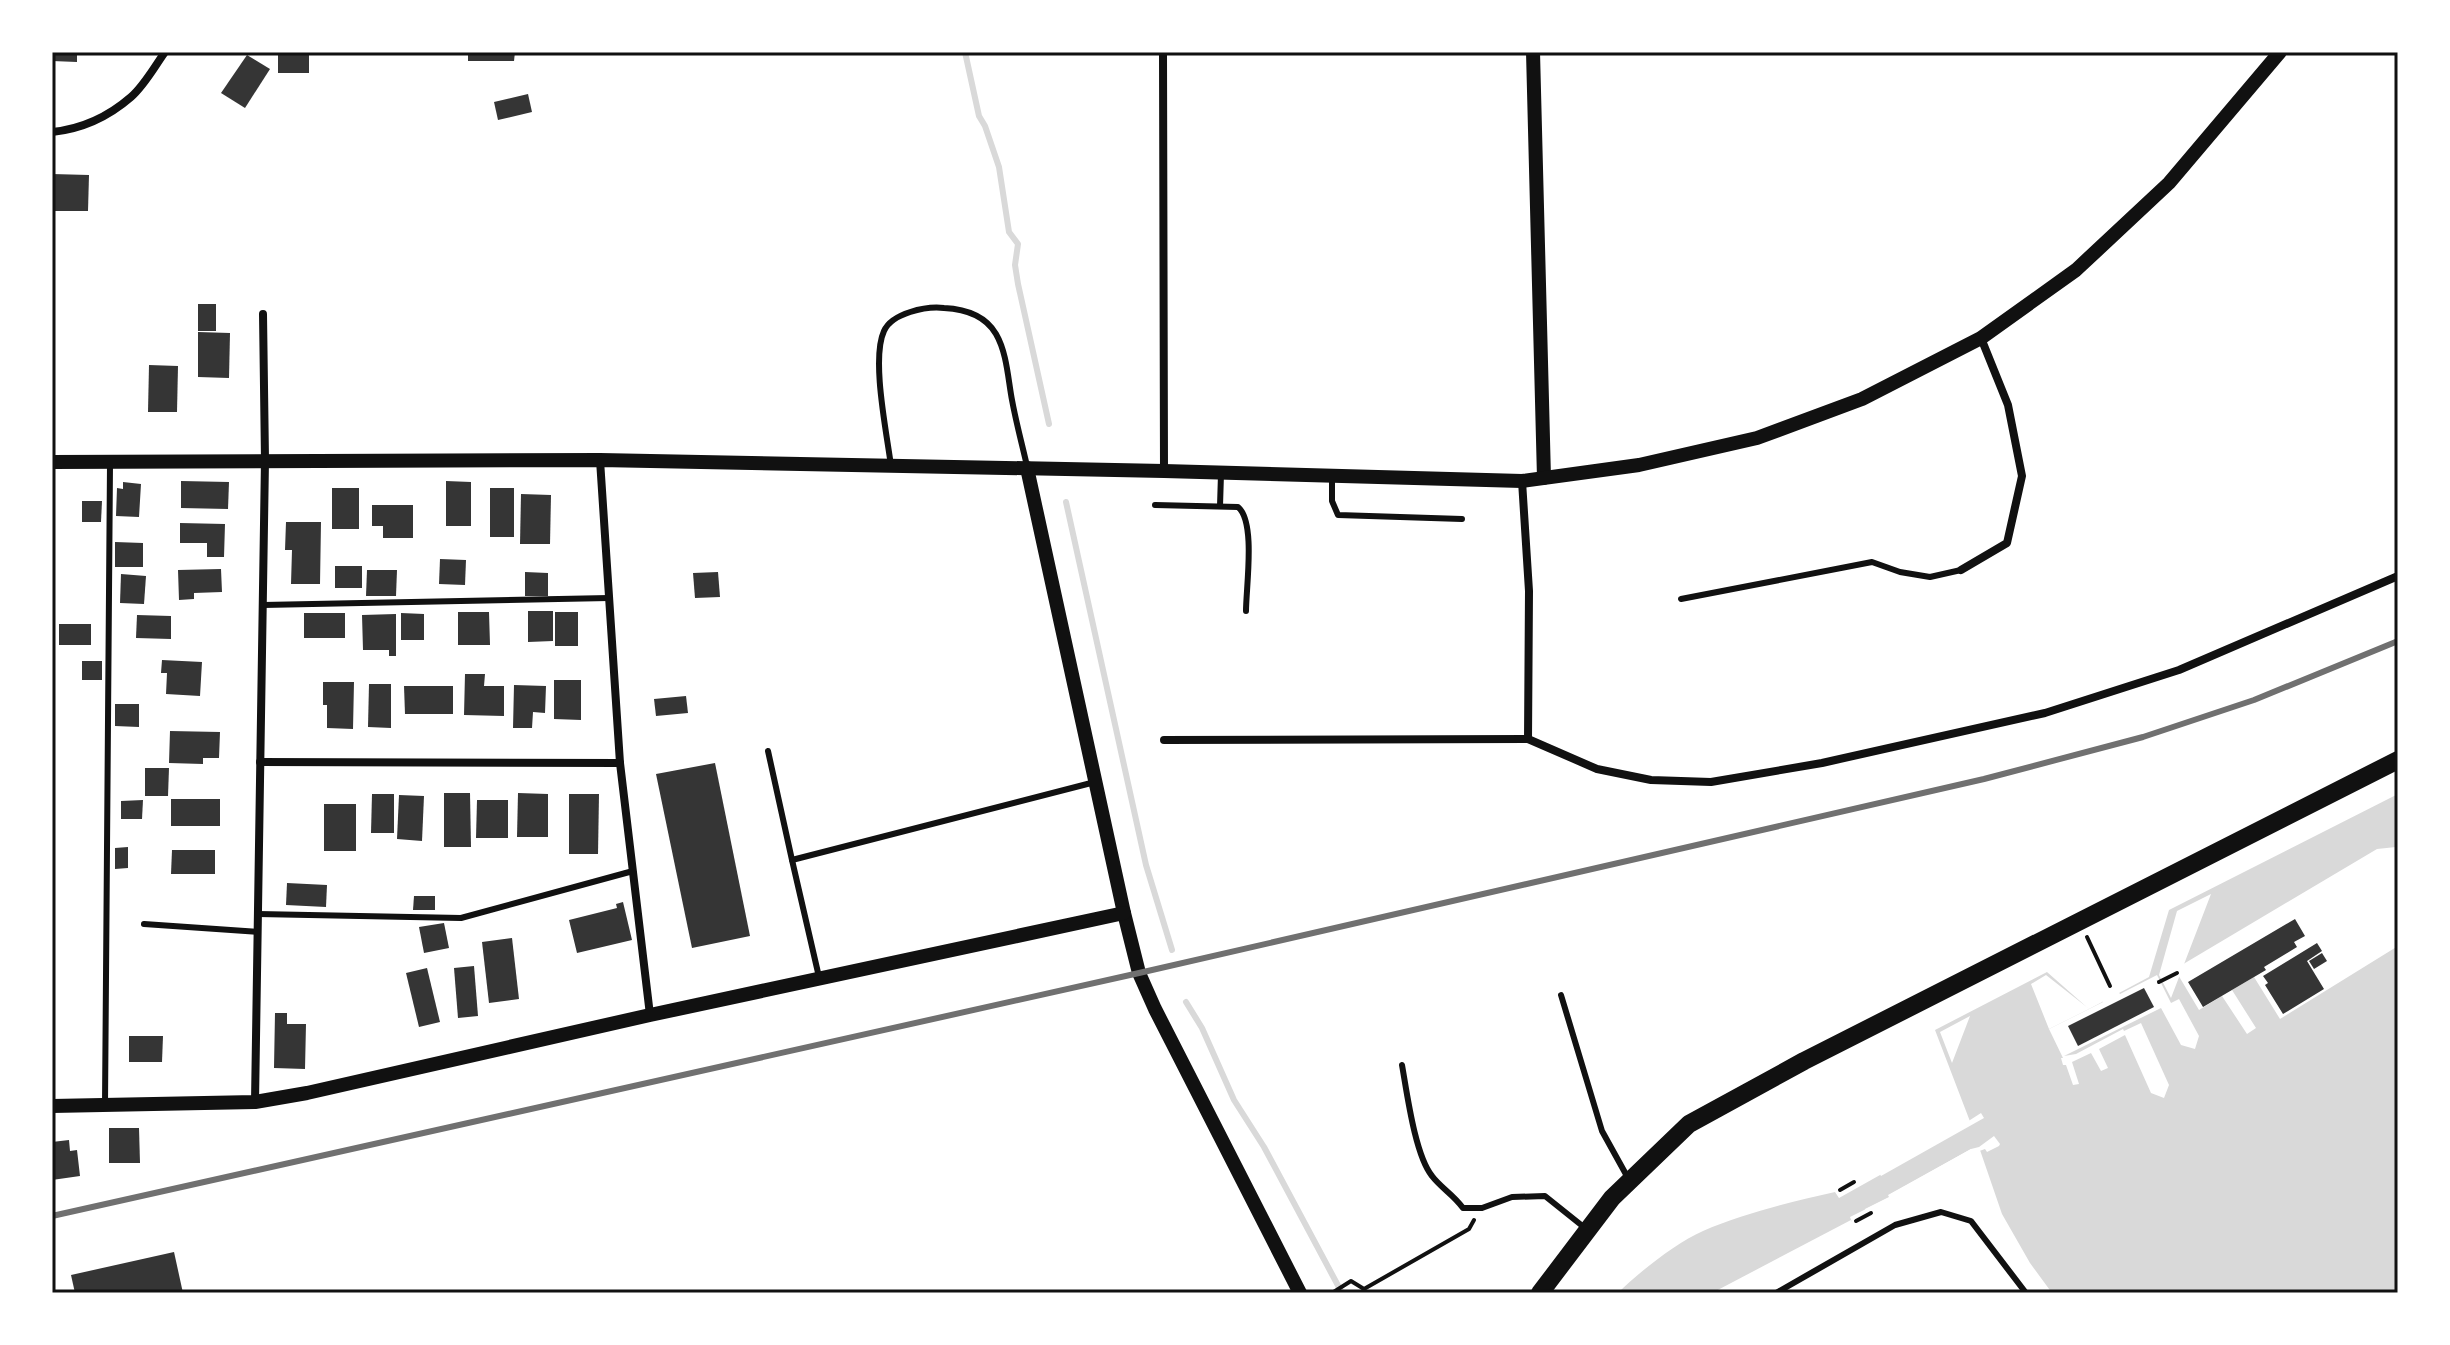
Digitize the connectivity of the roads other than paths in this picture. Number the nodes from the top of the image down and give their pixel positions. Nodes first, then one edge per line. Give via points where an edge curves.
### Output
1 (165, 52) edge
2 (1163, 52) edge
3 (1533, 52) edge
4 (2280, 52) edge
5 (52, 132) edge
6 (263, 314) dead end
7 (1981, 338) junction
8 (265, 460) junction
9 (600, 460) junction
10 (52, 462) edge
11 (110, 462) junction
12 (891, 466) junction
13 (1027, 468) junction
14 (1164, 471) junction
15 (1221, 473) junction
16 (1332, 476) junction
17 (1544, 478) junction
18 (1522, 481) junction
19 (1155, 505) dead end
20 (1220, 506) junction
21 (1462, 519) dead end
22 (1961, 570) joint
23 (2398, 576) edge
24 (609, 598) junction
25 (1681, 599) dead end
26 (263, 605) junction
27 (1246, 611) dead end
28 (1528, 739) junction
29 (1164, 740) dead end
30 (768, 751) dead end
31 (2398, 760) edge
32 (260, 762) junction
33 (620, 763) junction
34 (1095, 782) junction
35 (792, 860) junction
36 (633, 871) junction
37 (1124, 913) junction
38 (258, 914) junction
39 (144, 924) dead end
40 (258, 932) junction
41 (820, 979) junction
42 (1561, 995) dead end
43 (650, 1015) junction
44 (1402, 1065) dead end
45 (255, 1102) junction
46 (105, 1105) junction
47 (52, 1106) edge
48 (1630, 1181) junction
49 (1588, 1230) junction
50 (1300, 1293) edge
51 (1540, 1293) edge
52 (1776, 1293) edge
53 (2026, 1293) edge

1 - 5 street via 133,96 98,120
2 - 14 street
3 - 17 street
4 - 7 street via 2169,183 2076,270
6 - 8 street
7 - 17 street via 1862,399 1757,438 1639,465
7 - 22 street via 2008,405 2022,476 2007,543
8 - 9 street
8 - 11 street
8 - 26 street
9 - 12 street
9 - 24 street
10 - 11 street
11 - 46 lane
12 - 13 street
12 - 13 lane via 880,379 884,331 894,319 938,307 981,317 996,334
13 - 14 street
13 - 34 street
14 - 15 street
15 - 16 street
15 - 20 lane
16 - 18 street
16 - 21 lane via 1338,515
17 - 18 street
18 - 28 street via 1529,591
19 - 20 lane
20 - 27 lane via 1238,507 1248,528
22 - 25 lane via 1930,577 1872,562
23 - 28 street via 2179,670 2045,713 1822,763 1711,782 1651,780 1597,769
24 - 26 lane
24 - 33 street
26 - 32 street
28 - 29 street
30 - 35 lane
31 - 48 main road via 1689,1124
32 - 33 street
32 - 38 street
33 - 36 street
34 - 35 lane
34 - 37 street
35 - 41 lane
36 - 38 lane via 461,918
36 - 43 street
37 - 41 street
37 - 50 street via 1139,973 1155,1009
38 - 40 street
39 - 40 lane
40 - 45 street
41 - 43 street
42 - 48 lane via 1602,1131
43 - 45 street
44 - 49 lane via 1415,1137 1431,1175 1463,1208 1545,1196
45 - 46 street
46 - 47 street
48 - 49 main road
49 - 51 main road
52 - 53 lane via 1895,1225 1941,1212 1971,1221

